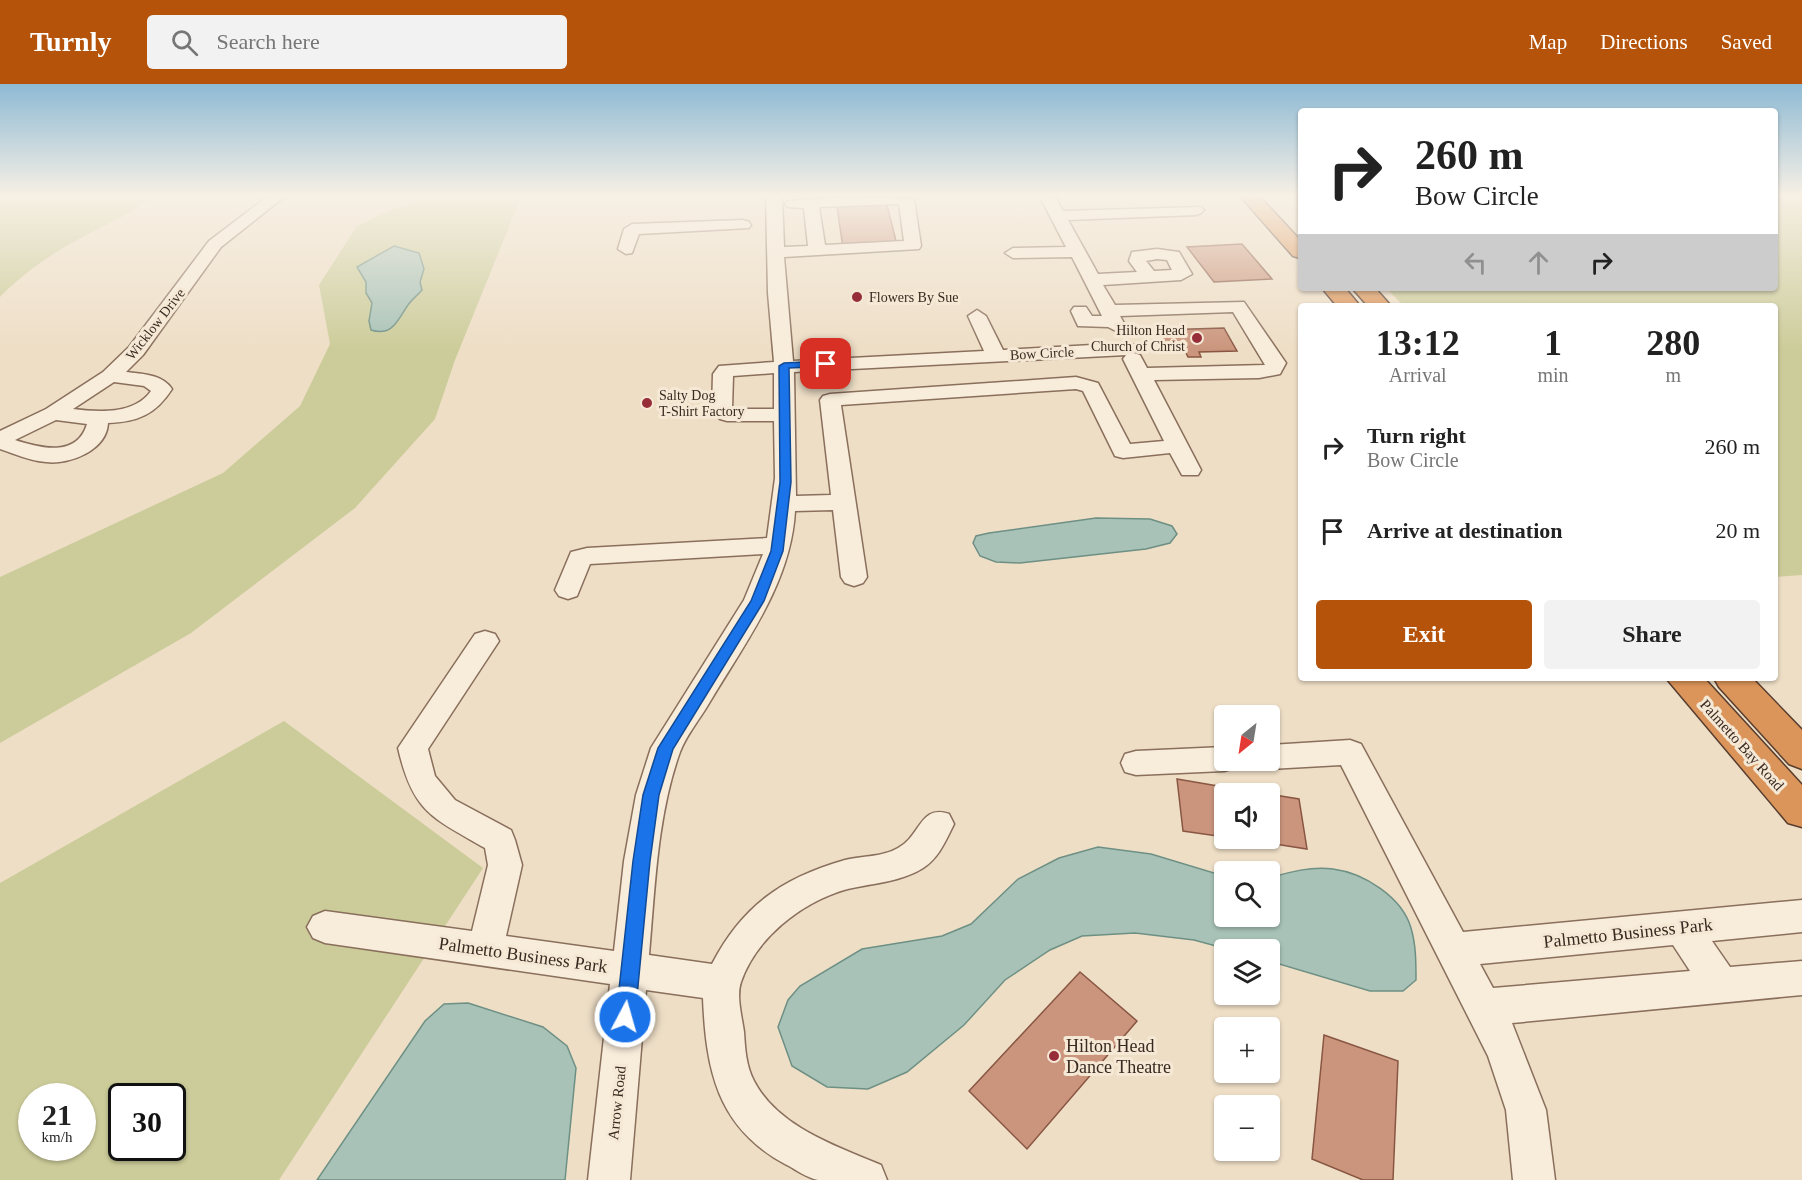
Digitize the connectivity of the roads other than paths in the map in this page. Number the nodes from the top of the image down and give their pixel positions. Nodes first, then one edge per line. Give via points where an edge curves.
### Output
1 (212, 248) edge
2 (769, 248) edge
3 (813, 248) edge
4 (861, 248) edge
5 (1076, 248) edge
6 (817, 250) joint
7 (1078, 252) junction
8 (1013, 253) dead end
9 (1150, 277) dead end
10 (1092, 280) junction
11 (1336, 291) edge
12 (1366, 291) edge
13 (1346, 303) edge
14 (1377, 303) edge
15 (1080, 311) dead end
16 (977, 316) dead end
17 (1111, 316) junction
18 (1128, 349) junction
19 (996, 355) junction
20 (954, 357) junction
21 (784, 366) junction
22 (1141, 374) junction
23 (110, 376) junction
24 (958, 391) junction
25 (53, 413) junction
26 (784, 415) junction
27 (94, 418) junction
28 (0, 440) edge
29 (1178, 447) junction
30 (1190, 471) dead end
31 (844, 502) junction
32 (784, 504) junction
33 (778, 545) junction
34 (854, 577) dead end
35 (568, 590) dead end
36 (485, 642) dead end
37 (1686, 681) edge
38 (1734, 681) edge
39 (1802, 754) edge
40 (1280, 756) edge
41 (1214, 759) edge
42 (1137, 763) dead end
43 (1802, 811) edge
44 (938, 824) dead end
45 (1802, 916) edge
46 (325, 927) dead end
47 (1682, 928) junction
48 (485, 950) junction
49 (1454, 950) junction
50 (630, 970) junction
51 (1802, 978) edge
52 (722, 983) junction
53 (1722, 986) junction
54 (1484, 1007) junction
55 (857, 1178) edge
56 (609, 1180) edge
57 (1534, 1180) edge

1 - 23 street, Wicklow Drive via 136,351
2 - 21 street, Arrow Road
3 - 6 street
4 - 6 street
5 - 7 street
7 - 8 street
7 - 10 street
9 - 10 street
10 - 17 street
11 - 13 highway
12 - 14 highway
15 - 17 street via 1085,322
16 - 19 street
17 - 18 street
17 - 22 street via 1238,306 1276,363 1273,370 1259,372
18 - 19 street, Bow Circle
18 - 22 street
19 - 20 street, Bow Circle
20 - 21 street, Bow Circle
20 - 24 street
21 - 26 street, Arrow Road
21 - 26 street, Bow Circle via 726,370 722,410 733,416
22 - 29 street
23 - 25 street, Wicklow Drive
23 - 27 street, Wicklow Drive via 149,381 162,389 151,402 132,411
24 - 29 street via 1076,383 1091,387 1123,452
24 - 31 street via 830,400
25 - 27 street
25 - 28 street, Wicklow Drive
26 - 32 street, Arrow Road
27 - 28 street via 97,432 89,443 57,456 43,456
29 - 30 street
31 - 32 street
31 - 34 street
32 - 33 street, Arrow Road
33 - 35 street via 587,556 580,558
33 - 50 street, Arrow Road via 757,601 666,748 651,795
36 - 48 street via 413,748 421,781 444,809 499,840 505,865
37 - 43 highway, Palmetto Bay Road
38 - 39 highway
40 - 49 street via 1350,752
41 - 42 street
44 - 52 street via 930,842 913,859 845,875 801,891 769,911 740,945
45 - 47 street, Palmetto Business Park
46 - 48 street, Palmetto Business Park
47 - 49 street, Palmetto Business Park
47 - 53 street
48 - 50 street, Palmetto Business Park
49 - 54 street
50 - 52 street, Palmetto Business Park
50 - 56 street, Arrow Road
51 - 53 street
52 - 55 street via 728,1058 736,1092 752,1116 766,1128
53 - 54 street
54 - 57 street via 1505,1049 1526,1110

